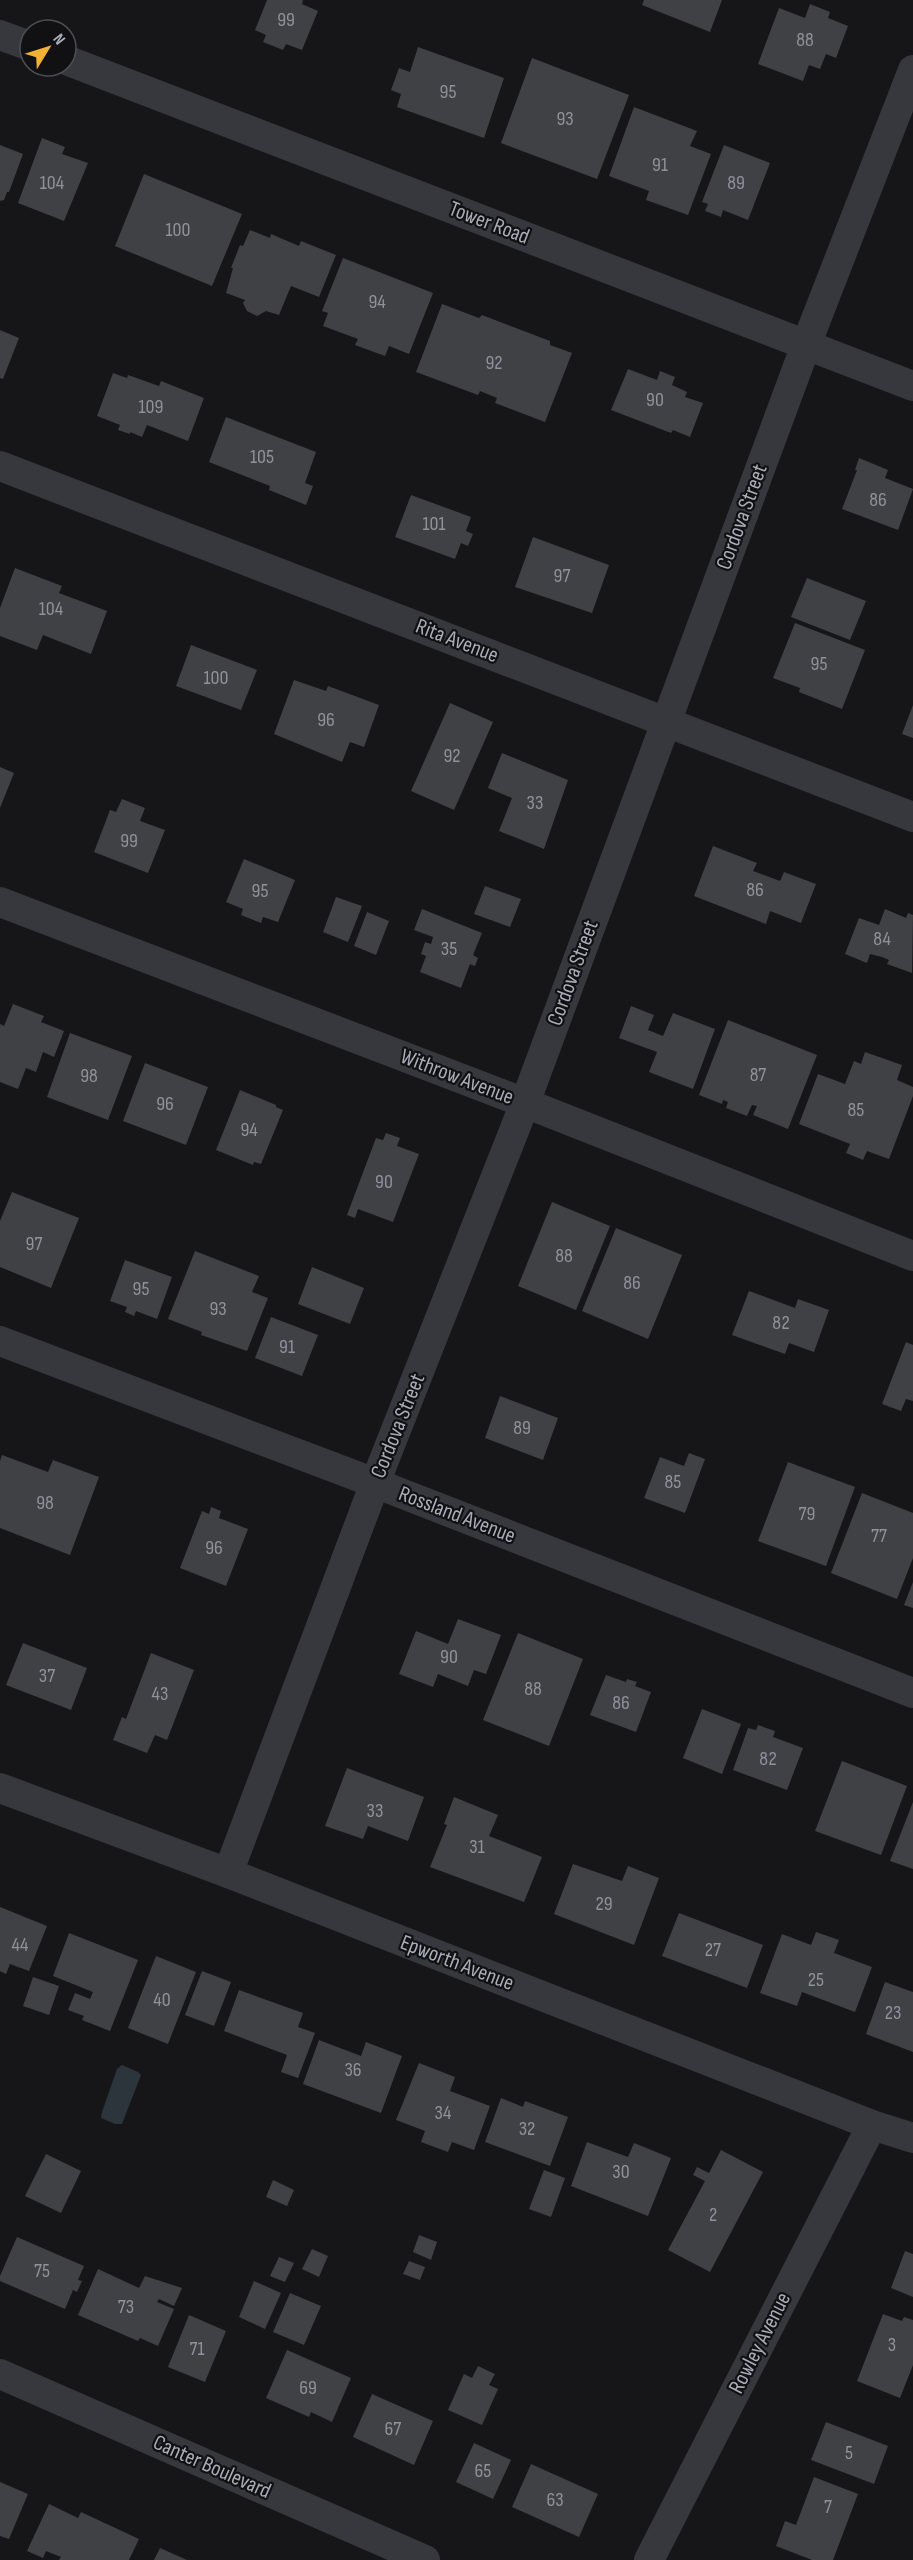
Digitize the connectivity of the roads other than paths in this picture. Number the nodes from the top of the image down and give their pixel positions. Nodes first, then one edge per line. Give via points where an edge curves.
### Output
1 (0, 35) edge
2 (18, 42) edge
3 (78, 65) edge
4 (913, 70) edge
5 (806, 345) junction
6 (913, 386) edge
7 (0, 466) edge
8 (667, 721) junction
9 (913, 818) edge
10 (0, 902) edge
11 (525, 1103) junction
12 (913, 1256) edge
13 (0, 1341) edge
14 (375, 1483) junction
15 (913, 1693) edge
16 (0, 1788) edge
17 (228, 1873) junction
18 (872, 2125) junction
19 (913, 2138) edge
20 (0, 2374) edge
21 (425, 2560) edge
22 (649, 2560) edge

1 - 2 street
3 - 5 street, Tower Road
4 - 5 street, Cordova Street
5 - 6 street, Tower Road
5 - 8 street, Cordova Street
7 - 8 street, Rita Avenue
8 - 9 street, Rita Avenue
8 - 11 street, Cordova Street
10 - 11 street, Withrow Avenue
11 - 12 street, Withrow Avenue
11 - 14 street, Cordova Street
13 - 14 street, Rossland Avenue
14 - 15 street, Rossland Avenue
14 - 17 street, Cordova Street
16 - 17 street, Epworth Avenue
17 - 18 street, Epworth Avenue
18 - 19 street, Epworth Avenue
18 - 22 street, Rowley Avenue
20 - 21 street, Canter Boulevard

